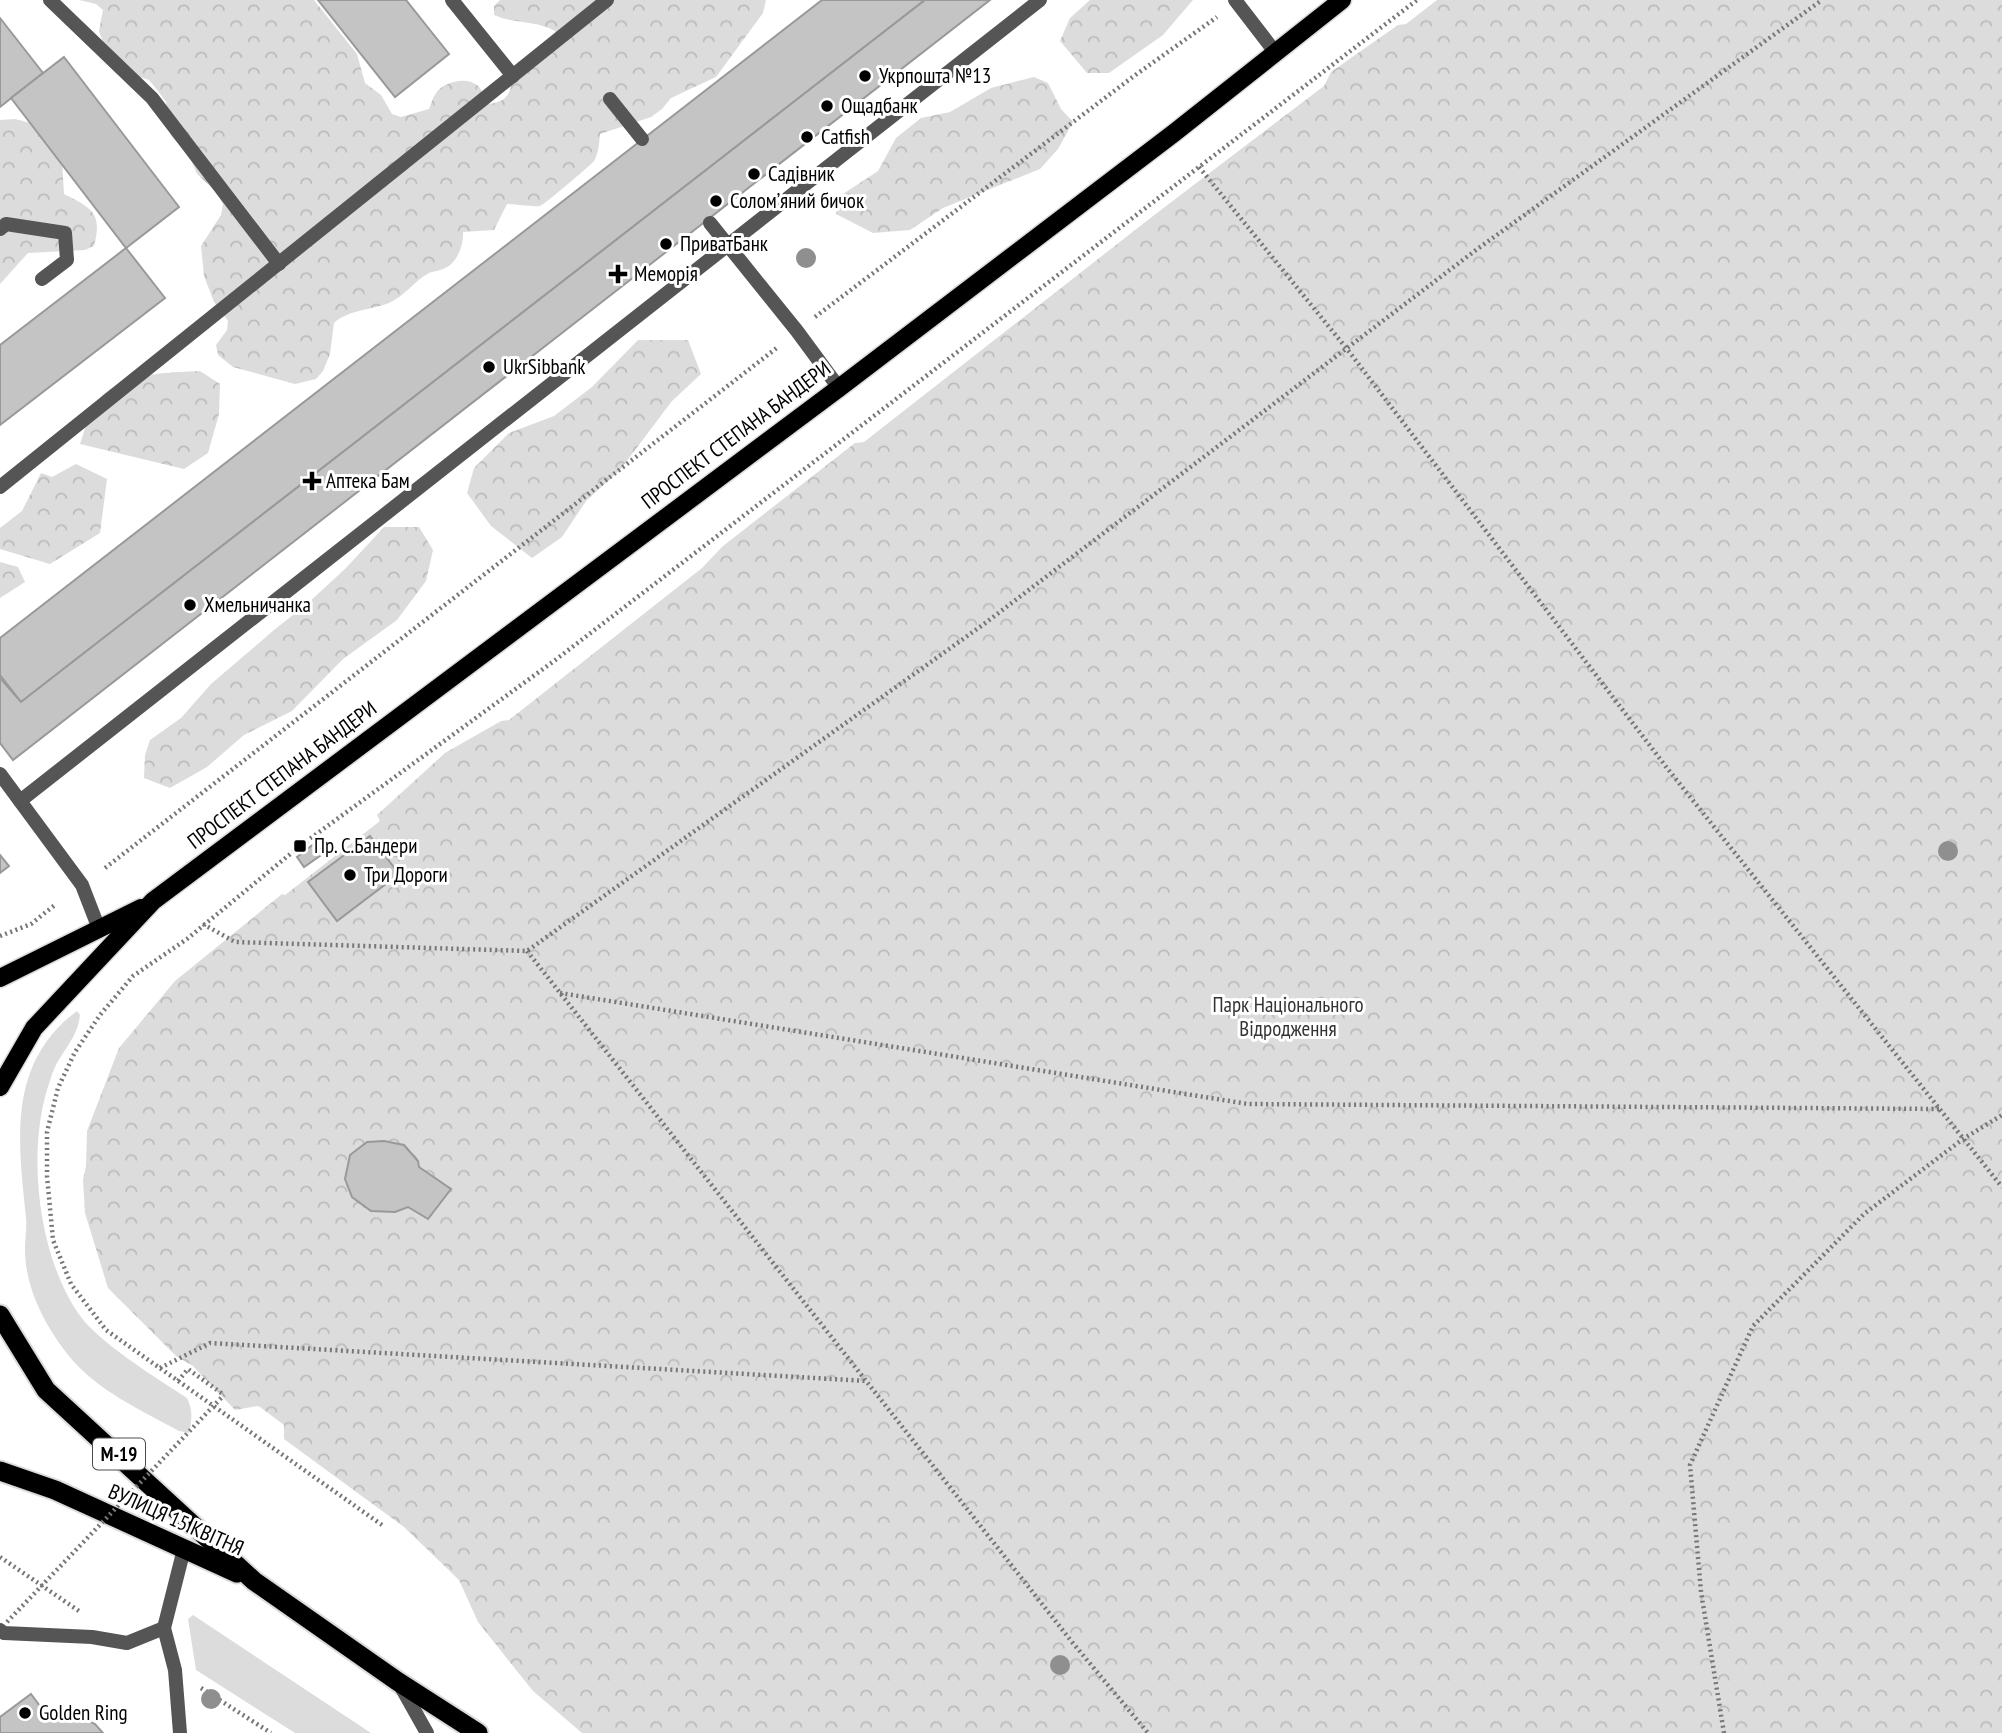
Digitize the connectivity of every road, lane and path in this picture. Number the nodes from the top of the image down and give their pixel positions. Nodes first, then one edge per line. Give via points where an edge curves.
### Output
1 (50, 0) edge
2 (452, 0) edge
3 (607, 0) edge
4 (1040, 0) edge
5 (1342, 0) edge
6 (1417, 0) edge
7 (1822, 0) edge
8 (1236, 1) edge
9 (1275, 52) junction
10 (513, 76) junction
11 (610, 99) dead end
12 (642, 139) dead end
13 (1199, 167) junction
14 (710, 223) dead end
15 (0, 229) edge
16 (728, 245) junction
17 (279, 264) junction
18 (42, 279) dead end
19 (797, 331) junction
20 (1347, 349) junction
21 (839, 388) junction
22 (0, 486) edge
23 (0, 774) edge
24 (20, 801) junction
25 (105, 868) dead end
26 (153, 901) junction
27 (56, 904) dead end
28 (203, 924) junction
29 (99, 929) junction
30 (0, 936) edge
31 (527, 951) junction
32 (0, 978) edge
33 (560, 993) junction
34 (0, 1087) edge
35 (1939, 1109) junction
36 (2002, 1115) edge
37 (1964, 1139) junction
38 (2002, 1187) edge
39 (0, 1315) edge
40 (160, 1368) junction
41 (178, 1381) junction
42 (868, 1381) junction
43 (0, 1471) edge
44 (382, 1525) dead end
45 (184, 1549) junction
46 (254, 1581) junction
47 (3, 1626) edge
48 (164, 1628) junction
49 (397, 1681) junction
50 (180, 1733) edge
51 (427, 1733) edge
52 (478, 1733) edge
53 (1148, 1733) edge
54 (1724, 1733) edge

1 - 17 lane via 152,98
2 - 10 lane
3 - 10 lane
4 - 16 lane
5 - 9 main road, ПРОСПЕКТ СТЕПАНА БАНДЕРИ
6 - 13 path
7 - 20 path
8 - 9 lane
8 - 19 path
9 - 21 main road, ПРОСПЕКТ СТЕПАНА БАНДЕРИ
10 - 17 lane
11 - 12 lane
13 - 20 path
13 - 28 path
14 - 16 lane
15 - 18 lane via 6,224 65,233 67,260
16 - 19 lane
16 - 24 lane
17 - 22 lane
19 - 21 lane
19 - 25 path
20 - 31 path via 984,624
20 - 35 path via 1667,768
21 - 26 main road, ПРОСПЕКТ СТЕПАНА БАНДЕРИ
23 - 24 lane
24 - 29 lane via 82,885
26 - 29 main road, ПРОСПЕКТ СТЕПАНА БАНДЕРИ
26 - 34 main road, ПРОСПЕКТ СТЕПАНА БАНДЕРИ via 34,1028
27 - 30 path via 31,924
28 - 31 path via 234,942
28 - 40 path via 133,976 100,1015 58,1088 47,1132 53,1240 71,1284 106,1330
29 - 32 main road, ПРОСПЕКТ СТЕПАНА БАНДЕРИ
31 - 33 path
33 - 35 path via 1248,1104
33 - 42 path
35 - 37 path
36 - 37 path
37 - 38 path
37 - 54 path via 1864,1214 1753,1326 1689,1465 1702,1592
39 - 46 highway, ВУЛИЦЯ 15 КВІТНЯ / М-19 via 46,1390
40 - 41 path
40 - 42 path via 210,1343
41 - 44 path
41 - 47 path, bridge via 188,1369 224,1395
42 - 53 path
43 - 45 highway, ВУЛИЦЯ 15 КВІТНЯ / М-19 via 55,1490
45 - 46 highway, ВУЛИЦЯ 15 КВІТНЯ / М-19
45 - 48 lane
46 - 49 highway, ВУЛИЦЯ 15 КВІТНЯ / М-19
47 - 48 lane via 4,1633 127,1643
48 - 50 lane via 175,1670
49 - 51 lane
49 - 52 highway, ВУЛИЦЯ 15 КВІТНЯ / М-19

